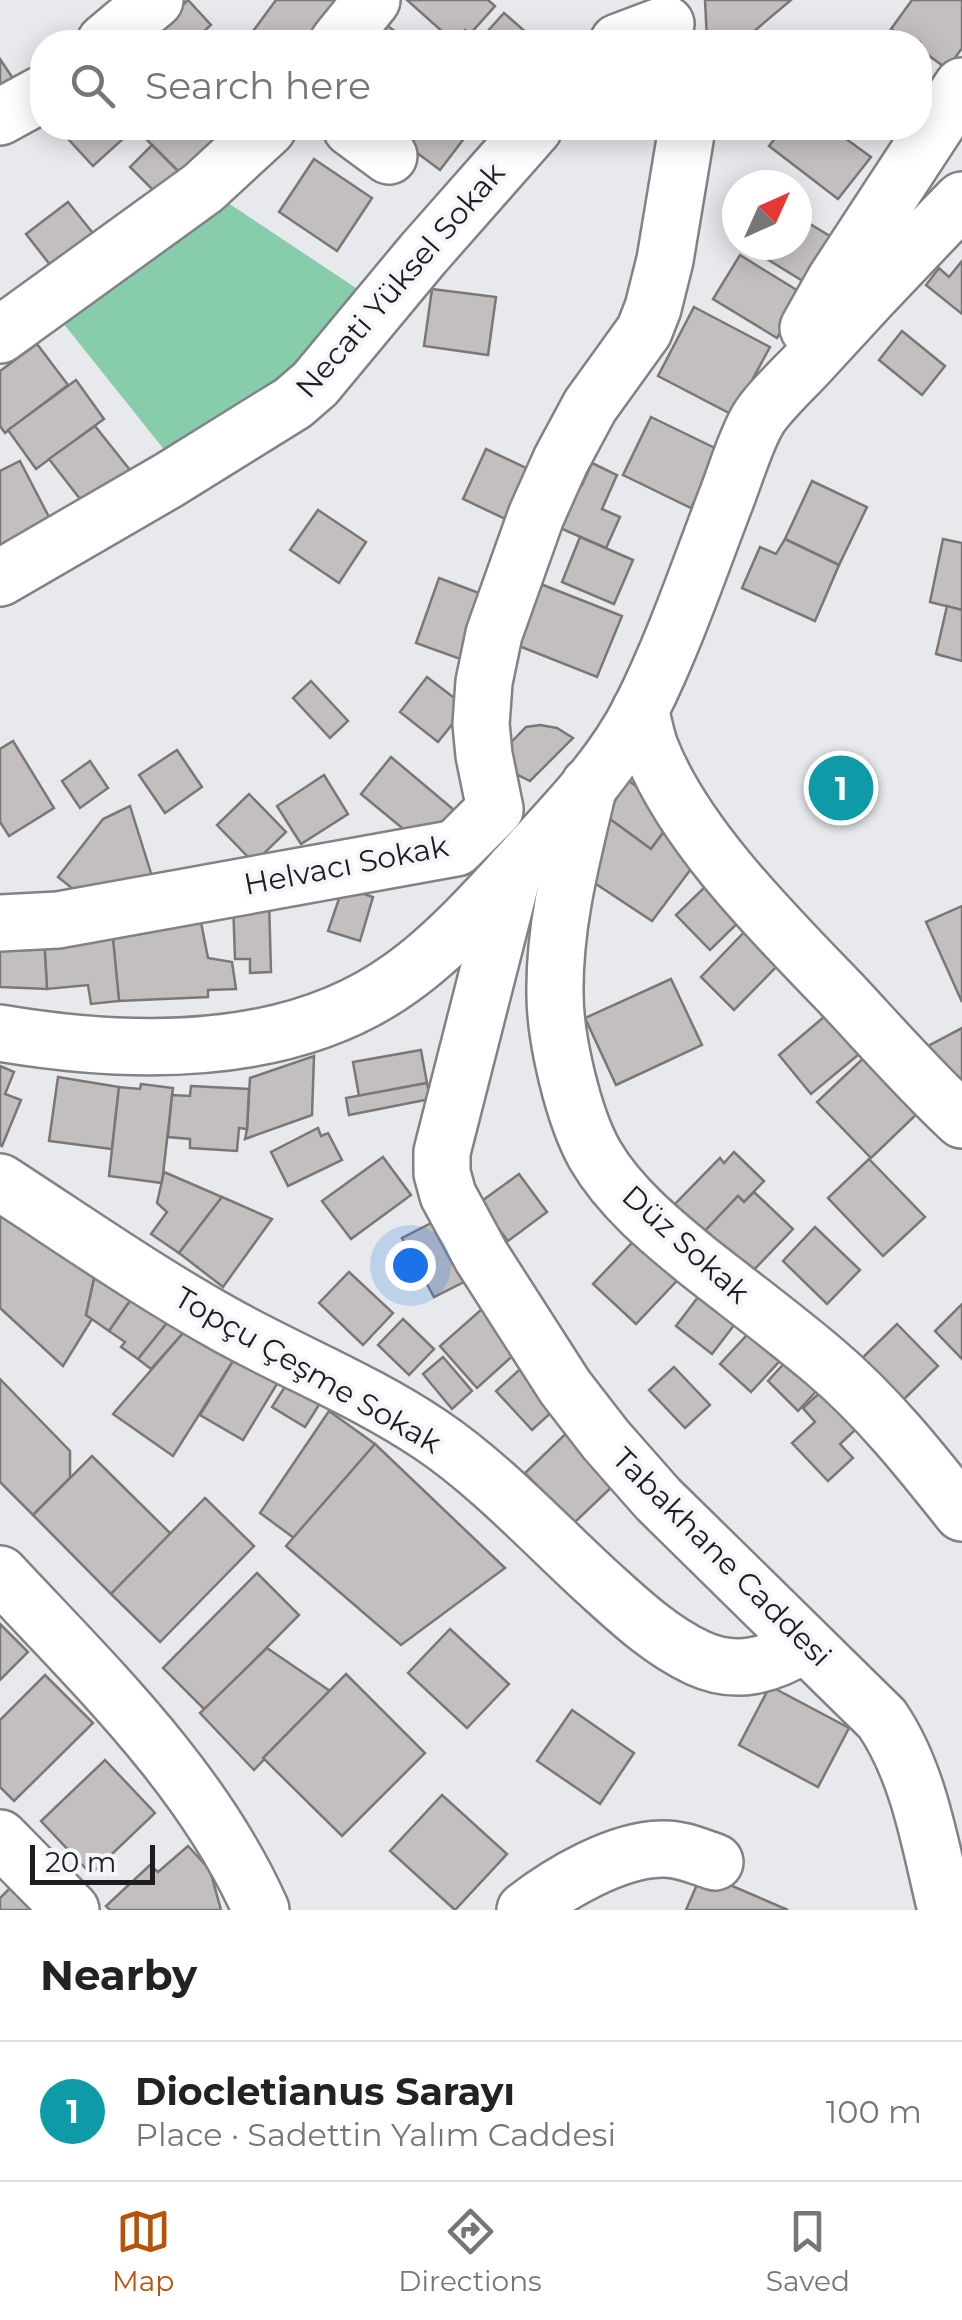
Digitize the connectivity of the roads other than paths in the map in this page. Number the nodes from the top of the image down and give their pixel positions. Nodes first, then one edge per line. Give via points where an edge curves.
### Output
1 (155, 0) edge
2 (372, 0) edge
3 (120, 30) edge
4 (348, 30) edge
5 (962, 86) edge
6 (30, 101) edge
7 (0, 118) edge
8 (932, 132) edge
9 (255, 140) edge
10 (523, 140) edge
11 (685, 140) edge
12 (927, 140) edge
13 (962, 200) edge
14 (0, 336) edge
15 (757, 421) junction
16 (0, 578) edge
17 (640, 710) junction
18 (590, 785) junction
19 (514, 870) junction
20 (0, 923) edge
21 (0, 1033) edge
22 (962, 1120) edge
23 (0, 1182) edge
24 (962, 1514) edge
25 (0, 1574) edge
26 (805, 1644) junction
27 (0, 1838) edge
28 (715, 1862) dead end
29 (71, 1910) edge
30 (261, 1910) edge
31 (525, 1910) edge
32 (946, 1910) edge

1 - 3 street
2 - 4 street
5 - 8 street
6 - 7 street
9 - 14 street via 203,188
10 - 16 street, Necati Yüksel Sokak via 304,394
11 - 20 street, Helvacı Sokak via 653,308 561,460 494,634 481,724 495,809 456,848 58,920
12 - 15 street via 835,280
13 - 15 street
15 - 17 street
17 - 18 street
17 - 22 street via 669,788 720,860 782,934
18 - 19 street
18 - 24 street, Düz Sokak via 564,893 554,998 564,1065 595,1154 640,1211 872,1406
19 - 21 street via 401,978 352,1007 300,1026 207,1045
19 - 26 street, Tabakhane Caddesi via 442,1152 448,1195 565,1387 606,1440
23 - 26 street, Topçu Çeşme Sokak via 224,1324 434,1437 678,1648 740,1667 780,1659
25 - 30 street via 194,1794
26 - 32 street, Tabakhane Caddesi via 894,1737 917,1792
27 - 29 street
28 - 31 street via 661,1849 618,1858

